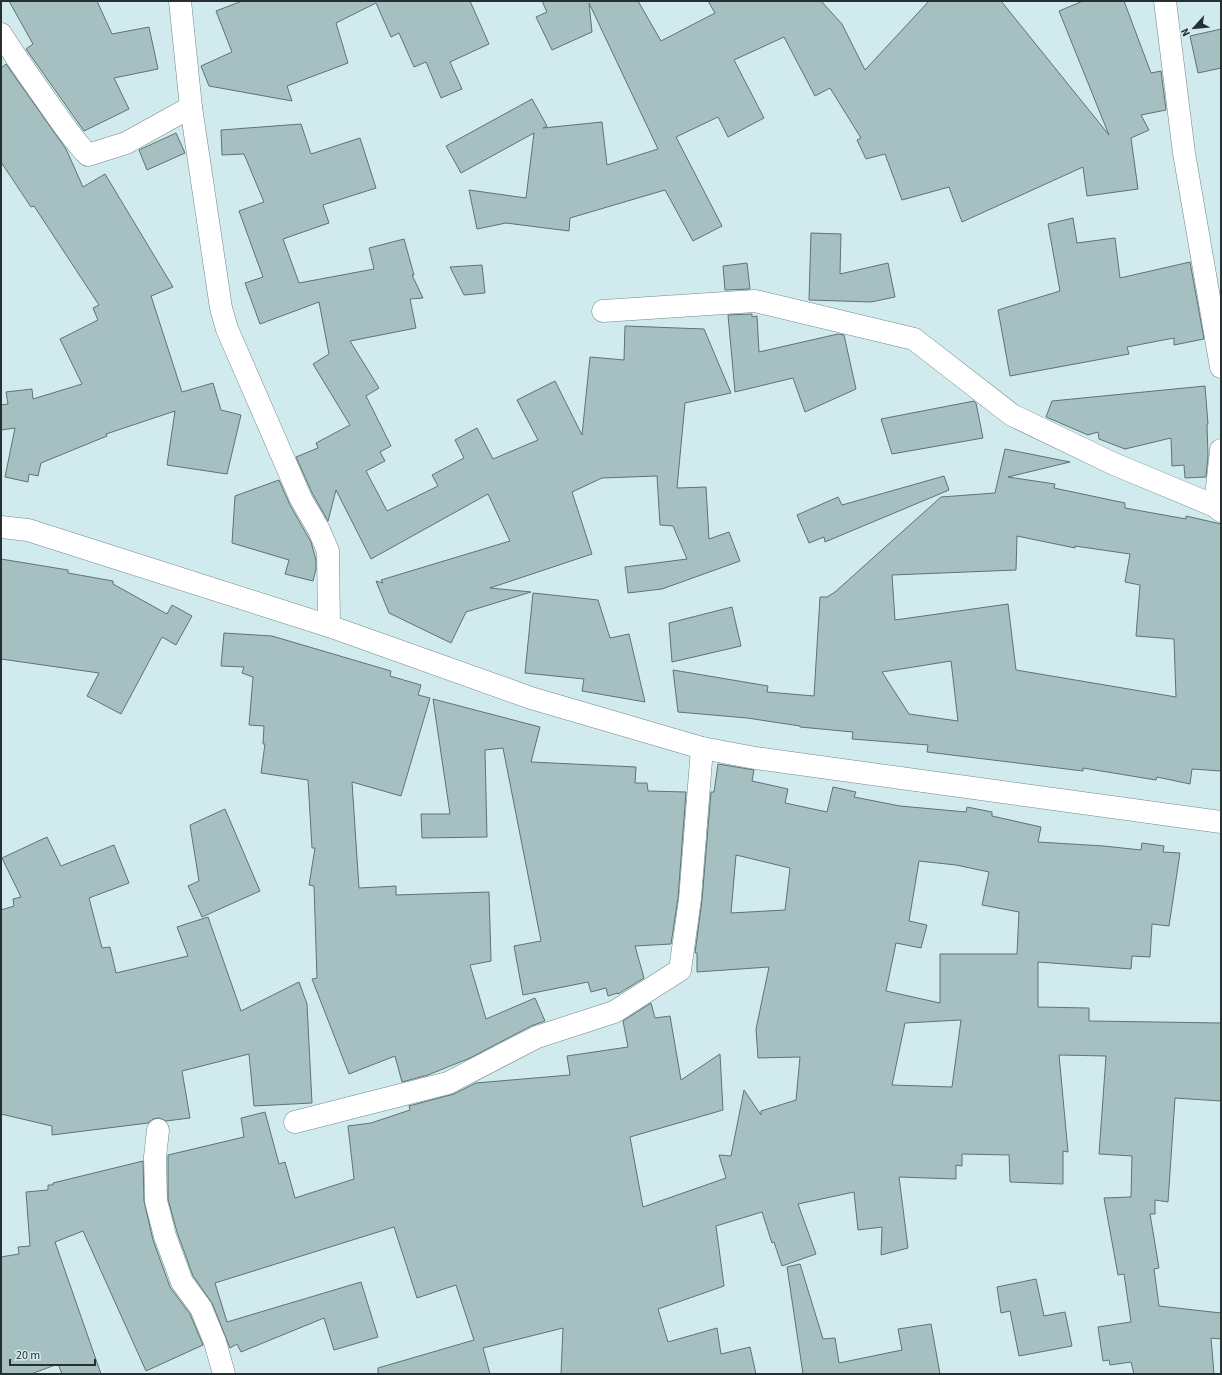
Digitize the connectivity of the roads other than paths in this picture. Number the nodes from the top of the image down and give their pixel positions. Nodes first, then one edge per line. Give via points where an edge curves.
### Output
1 (180, 1) edge
2 (1165, 1) edge
3 (1, 34) edge
4 (191, 107) junction
5 (603, 311) dead end
6 (1221, 366) edge
7 (1221, 450) edge
8 (1218, 508) edge
9 (1, 527) edge
10 (329, 626) junction
11 (702, 748) junction
12 (1221, 822) edge
13 (295, 1122) dead end
14 (158, 1130) dead end
15 (224, 1374) edge

1 - 4 street
2 - 6 street via 1184,153
3 - 4 street via 60,120 88,155 126,143
4 - 10 street via 221,308 227,329 301,499 328,551
5 - 8 street via 755,301 914,339 1012,415 1114,464
7 - 8 street
9 - 10 street via 28,530
10 - 11 street via 531,698
11 - 12 street via 755,758
11 - 13 street via 690,899 680,970 614,1012 537,1037 448,1083
14 - 15 street via 155,1157 156,1201 165,1236 182,1282 201,1308 215,1342

